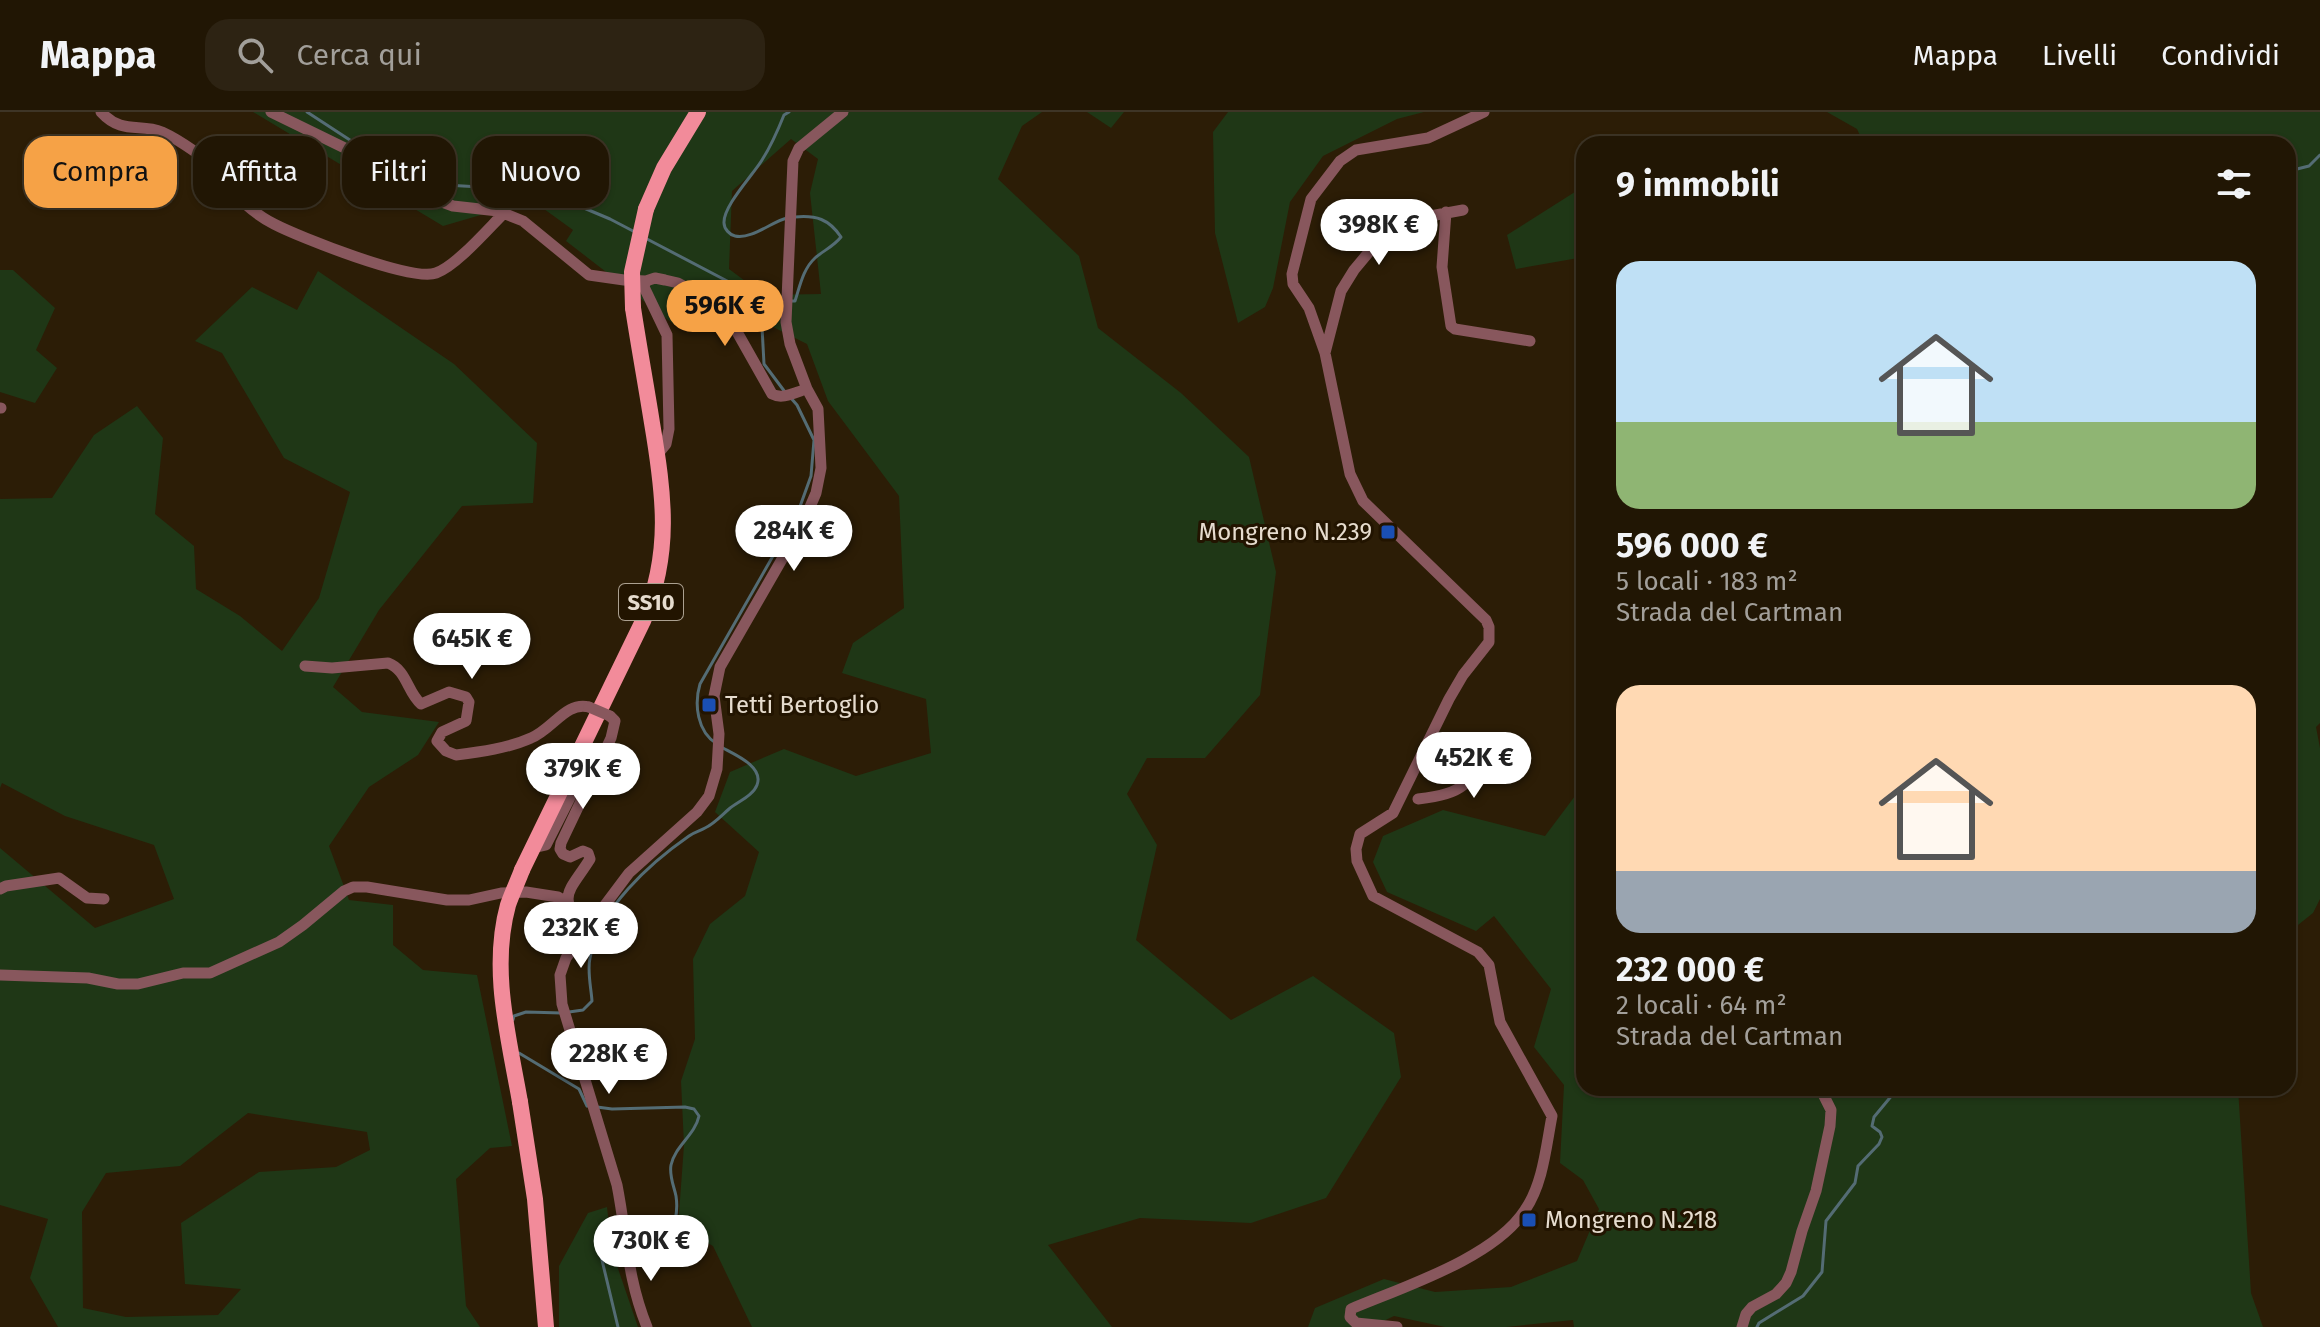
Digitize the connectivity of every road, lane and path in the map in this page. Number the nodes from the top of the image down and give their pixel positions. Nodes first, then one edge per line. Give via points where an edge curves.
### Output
1 (101, 112) edge
2 (271, 112) edge
3 (698, 112) edge
4 (843, 112) edge
5 (1484, 112) edge
6 (1463, 210) dead end
7 (1446, 212) junction
8 (504, 213) junction
9 (646, 281) junction
10 (1530, 341) dead end
11 (1325, 353) junction
12 (795, 393) junction
13 (657, 455) junction
14 (305, 666) dead end
15 (611, 738) junction
16 (1489, 746) dead end
17 (1398, 803) junction
18 (533, 848) junction
19 (0, 889) edge
20 (104, 899) dead end
21 (568, 903) junction
22 (584, 933) junction
23 (0, 975) edge
24 (1824, 1096) edge
25 (546, 1327) edge
26 (647, 1327) edge
27 (1397, 1327) edge
28 (1742, 1327) edge

1 - 8 street via 124,127 161,132 192,150 215,168 242,202 272,223 386,267 434,275
2 - 8 street via 357,154 420,194 453,206
3 - 13 main road, SS10, bridge via 646,209 632,272
4 - 12 street via 799,148 793,161 786,322
5 - 11 street via 1428,138 1356,150 1340,161 1311,199 1292,274
6 - 7 street
7 - 10 street via 1442,267 1451,326
7 - 11 street via 1403,221 1379,240 1341,291
8 - 9 street via 523,221 589,275
9 - 12 street via 678,283 716,303 772,394
9 - 13 street via 644,287 667,335 669,429
11 - 17 street via 1350,474 1363,501 1489,627 1486,649 1449,699
12 - 22 street via 818,409 821,468 816,493 720,667 714,696 717,769 709,796 629,873
13 - 18 main road, SS10 via 664,516 653,597
14 - 15 street, bridge via 388,663 401,671 418,703 449,692 468,698 466,721 438,736 440,745 456,755 530,739 579,705 615,721
15 - 18 street via 581,776 546,845
15 - 21 street via 561,843 566,856 583,851 590,859 567,893
16 - 17 street via 1467,784 1445,795
17 - 27 street via 1393,813 1360,834 1357,861 1373,896 1478,952 1489,965 1500,1022 1552,1116 1540,1176 1527,1208 1511,1228 1474,1256 1351,1309 1356,1323
18 - 25 main road, SS10, bridge via 508,905 500,954 503,1005 535,1199
19 - 20 street via 59,878 87,898
21 - 22 street
21 - 23 street via 526,892 447,900 353,887 279,942 210,973 183,973 138,984
22 - 26 street via 560,975 562,1004 600,1126 623,1214 636,1300
24 - 28 street via 1831,1110 1830,1126 1791,1272 1776,1294 1752,1307

